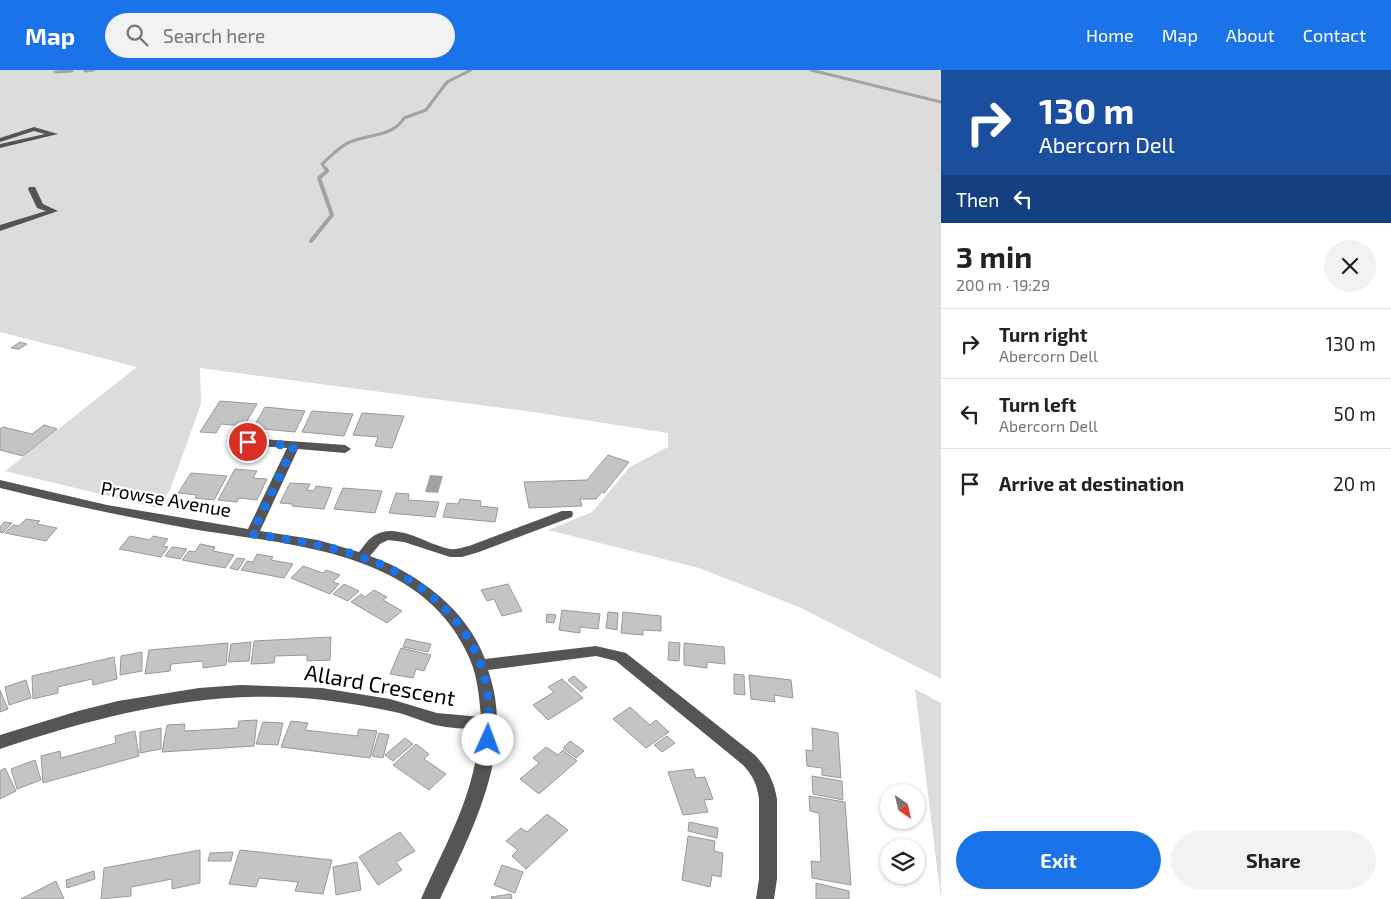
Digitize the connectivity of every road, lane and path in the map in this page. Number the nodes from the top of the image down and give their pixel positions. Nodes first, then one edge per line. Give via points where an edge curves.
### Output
1 (0, 140) edge
2 (0, 146) edge
3 (32, 189) dead end
4 (0, 228) edge
5 (248, 442) dead end
6 (294, 446) junction
7 (345, 450) dead end
8 (0, 484) edge
9 (567, 514) dead end
10 (252, 534) junction
11 (362, 557) junction
12 (482, 665) junction
13 (490, 723) junction
14 (0, 742) edge
15 (430, 899) edge
16 (765, 899) edge

1 - 2 street via 34,129 54,134
3 - 4 street via 40,206 54,211
5 - 6 street
6 - 7 street
6 - 10 street
8 - 10 street, Prowse Avenue via 136,515
9 - 11 street via 459,553 390,536 375,541
10 - 11 street, Prowse Avenue via 310,542
11 - 12 street, Prowse Avenue via 408,579 442,606 469,640
12 - 13 street, Prowse Avenue
12 - 16 street via 596,651 621,657 749,760 766,786 768,800
13 - 14 street, Allard Crescent via 436,718 322,694 246,691 112,707 42,726
13 - 15 street, Prowse Avenue via 478,789

